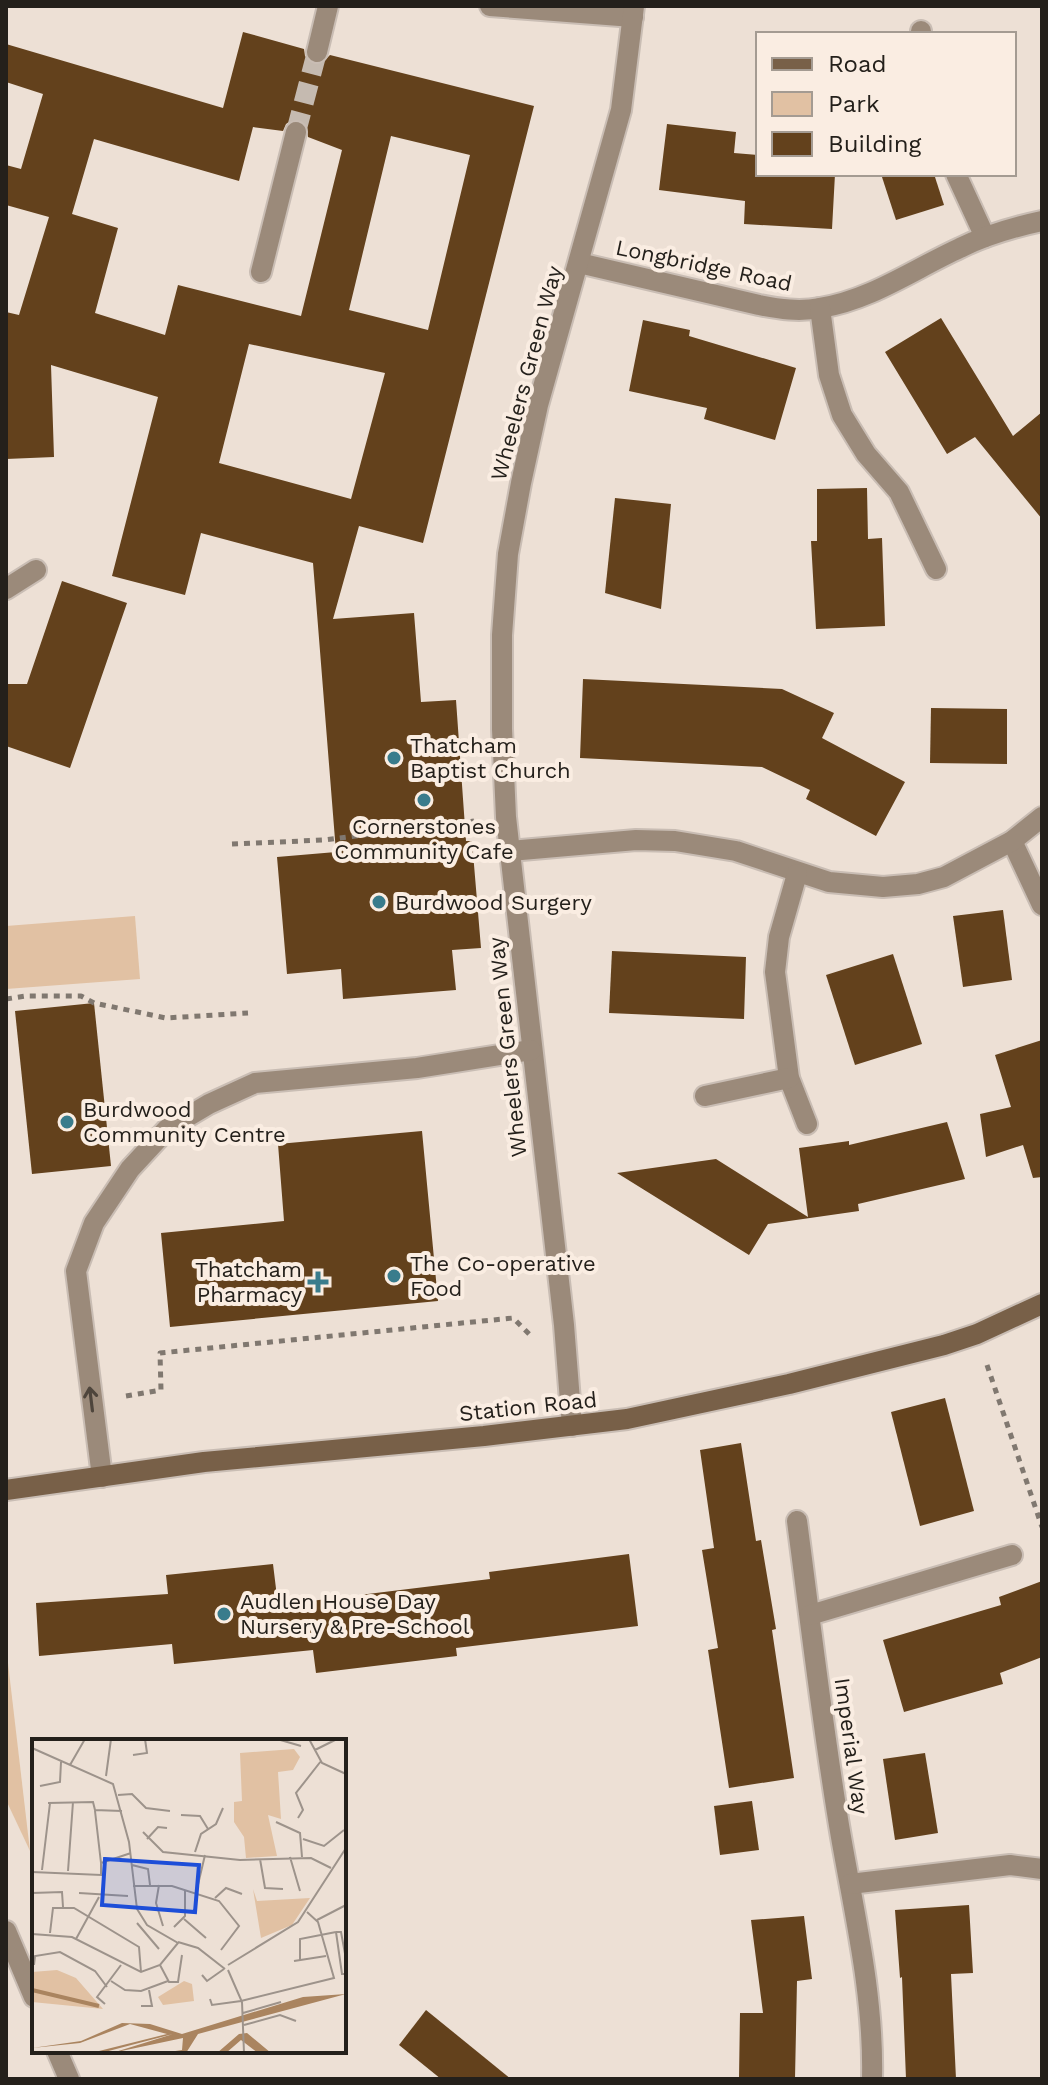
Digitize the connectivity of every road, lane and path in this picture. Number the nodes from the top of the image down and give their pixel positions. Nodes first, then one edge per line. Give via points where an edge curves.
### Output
1 (328, 6) edge
2 (490, 6) edge
3 (633, 11) edge
4 (317, 52) tunnel mouth
5 (296, 132) tunnel mouth
6 (957, 176) edge
7 (1042, 221) edge
8 (985, 237) junction
9 (579, 263) junction
10 (261, 272) dead end
11 (820, 308) junction
12 (936, 569) dead end
13 (36, 570) dead end
14 (6, 589) edge
15 (506, 817) junction
16 (1042, 817) edge
17 (1012, 841) junction
18 (232, 844) dead end
19 (510, 851) junction
20 (797, 874) junction
21 (1042, 905) edge
22 (6, 999) edge
23 (248, 1013) dead end
24 (531, 1050) junction
25 (789, 1078) junction
26 (705, 1096) dead end
27 (807, 1124) dead end
28 (1042, 1304) edge
29 (530, 1337) dead end
30 (995, 1387) dead end
31 (126, 1396) dead end
32 (572, 1426) junction
33 (102, 1477) junction
34 (6, 1490) edge
35 (797, 1521) dead end
36 (1042, 1527) edge
37 (1012, 1555) dead end
38 (810, 1615) junction
39 (1042, 1869) edge
40 (850, 1884) junction
41 (6, 1931) edge
42 (32, 1992) edge
43 (58, 2053) edge
44 (69, 2079) edge
45 (872, 2079) edge

1 - 4 street
2 - 3 street
3 - 9 street, Wheelers Green Way via 621,110
5 - 10 street
6 - 8 street
7 - 8 street, Longbridge Road
8 - 11 street, Longbridge Road via 855,299
9 - 11 street, Longbridge Road via 759,305
9 - 15 street, Wheelers Green Way via 538,405 508,554 502,635
11 - 12 street via 829,375 842,415 899,492
13 - 14 street
15 - 18 path via 324,840
15 - 19 street, Wheelers Green Way
16 - 17 street
17 - 20 street via 944,877 918,884 858,887
17 - 21 street
19 - 20 street via 675,841 736,851
19 - 24 street, Wheelers Green Way
20 - 25 street via 775,972
22 - 23 path via 81,996 166,1018
24 - 32 street, Wheelers Green Way
33 -> 24 street via 76,1271 94,1223 130,1169 167,1129 255,1083 417,1068
25 - 26 street
25 - 27 street
28 - 32 street, Station Road via 929,1349 697,1404
29 - 31 path via 513,1318 160,1353 161,1390
30 - 36 path
32 - 33 street, Station Road
33 - 34 street, Station Road
35 - 38 street, Imperial Way
37 - 38 street
38 - 40 street, Imperial Way
39 - 40 street via 1010,1865
40 - 45 street, Imperial Way via 873,2034
41 - 42 street
43 - 44 street

